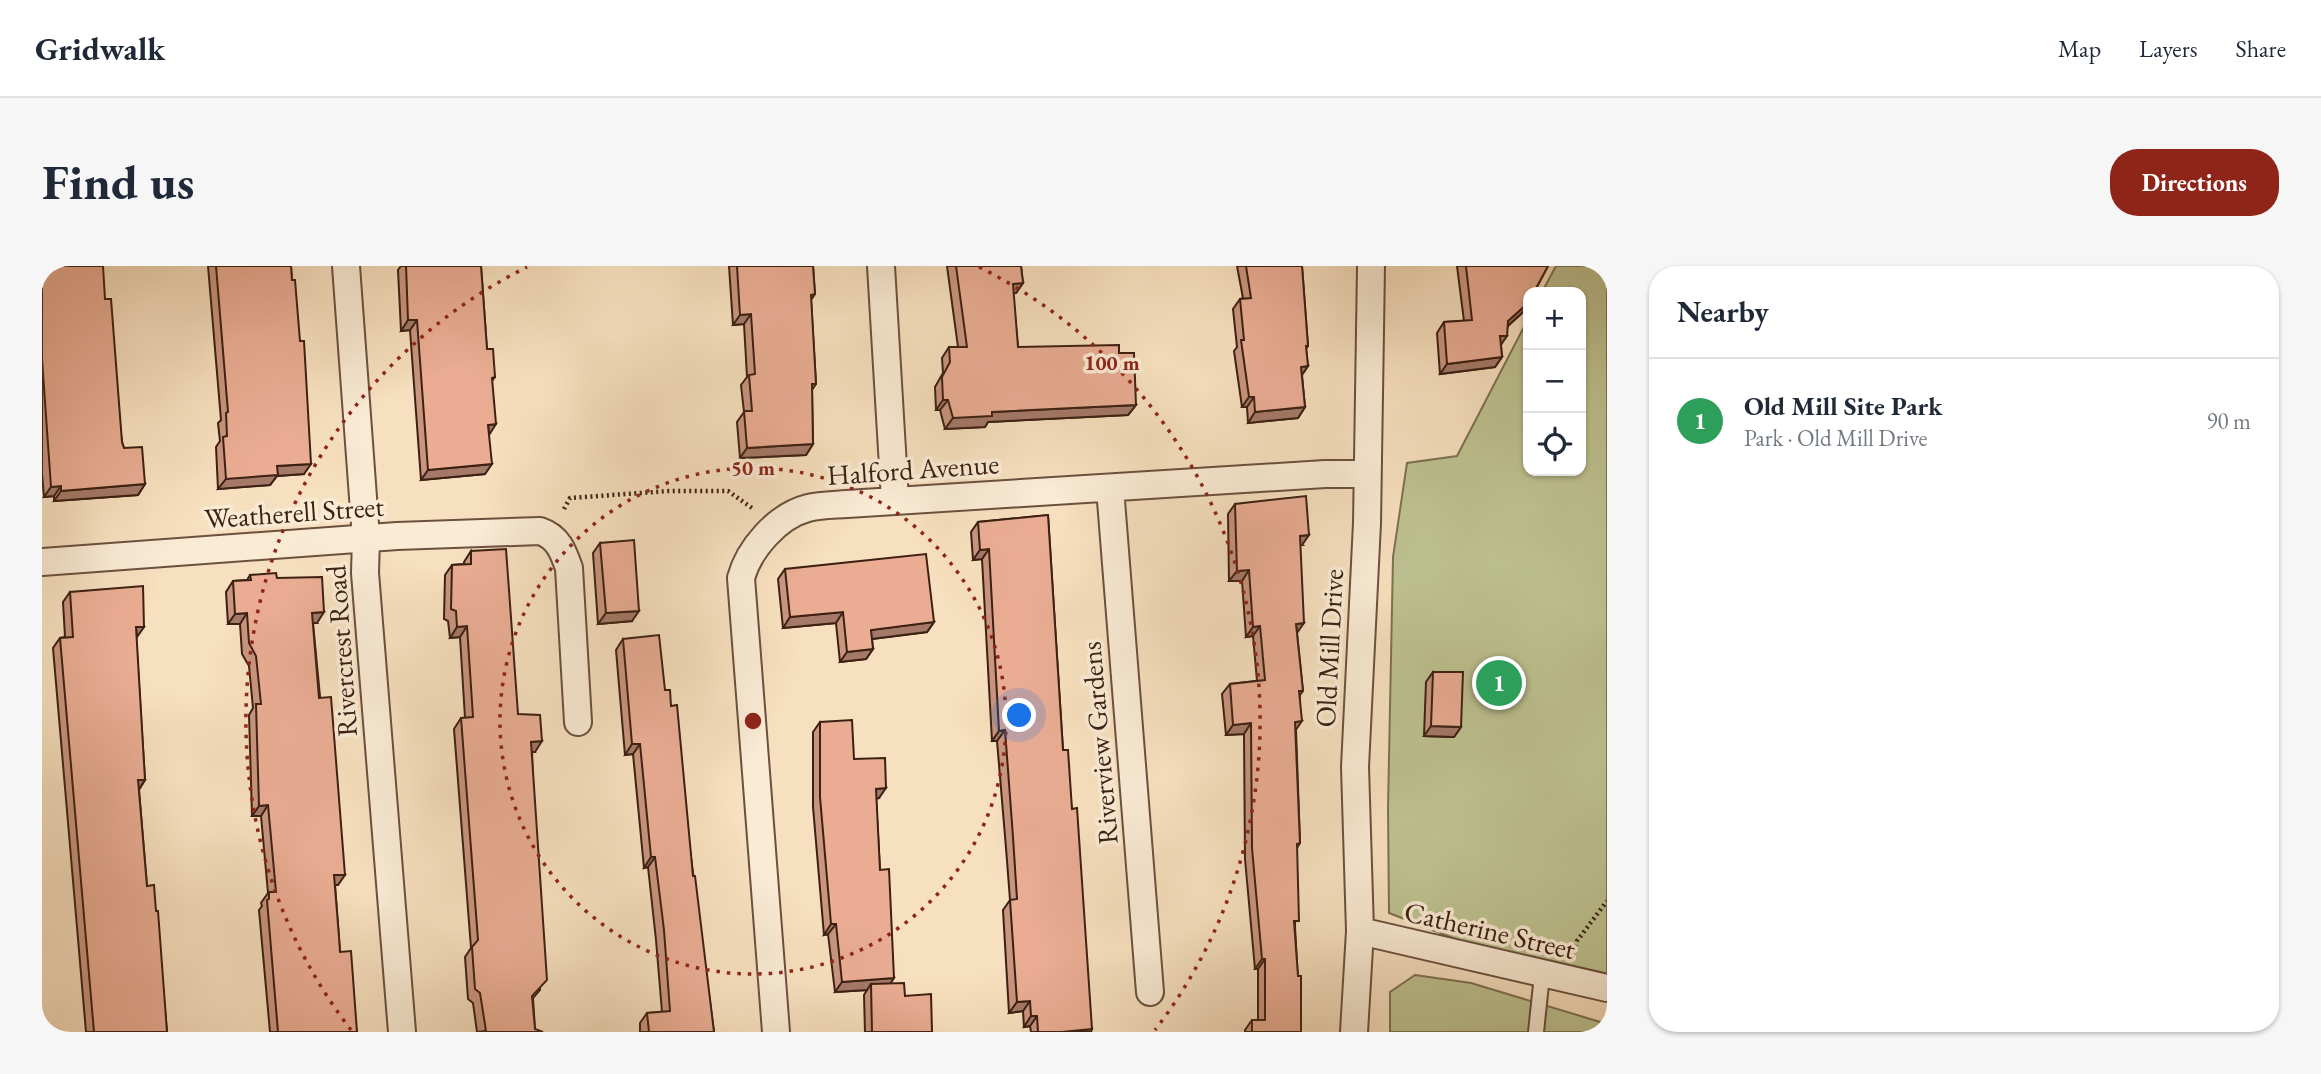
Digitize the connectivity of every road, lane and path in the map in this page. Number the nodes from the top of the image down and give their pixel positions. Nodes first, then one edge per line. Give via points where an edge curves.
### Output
1 (346, 266) edge
2 (881, 266) edge
3 (1371, 266) edge
4 (1367, 474) junction
5 (1110, 488) junction
6 (570, 498) dead end
7 (895, 500) junction
8 (752, 508) dead end
9 (366, 538) junction
10 (42, 562) edge
11 (578, 722) dead end
12 (1607, 901) edge
13 (1360, 931) junction
14 (1572, 959) dead end
15 (1542, 975) junction
16 (1607, 988) edge
17 (1150, 992) dead end
18 (402, 1032) edge
19 (776, 1032) edge
20 (1353, 1032) edge
21 (1536, 1032) edge

1 - 9 street, Rivercrest Road
2 - 7 street
3 - 4 street, Old Mill Drive
4 - 5 street, Halford Avenue
4 - 13 street, Old Mill Drive via 1355,767
5 - 7 street, Halford Avenue
5 - 17 street, Riverview Gardens
6 - 8 path via 729,491
7 - 19 street, Halford Avenue via 807,508 797,513 758,545 741,579
9 - 10 street, Weatherell Street
9 - 11 street, Weatherell Street via 521,529 550,534 561,546 569,568
9 - 18 street, Rivercrest Road via 365,573
12 - 14 path via 1577,942
13 - 15 street, Catherine Street
13 - 20 street, Old Mill Drive
15 - 16 street, Catherine Street
15 - 21 lane

